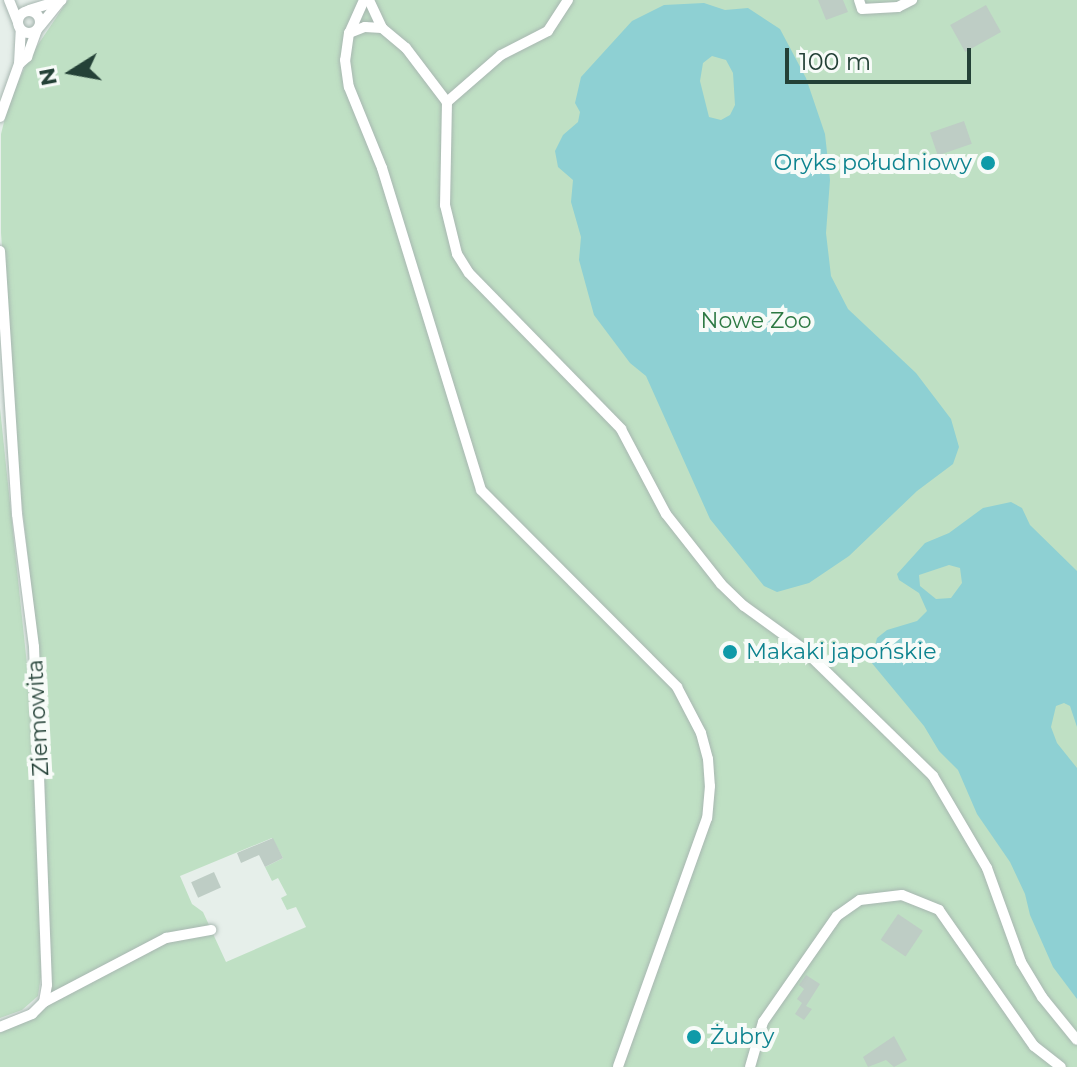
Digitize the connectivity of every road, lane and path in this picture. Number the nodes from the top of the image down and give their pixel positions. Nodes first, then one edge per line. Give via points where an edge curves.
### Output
1 (9, 0) edge
2 (16, 0) edge
3 (61, 0) edge
4 (366, 0) edge
5 (568, 0) edge
6 (859, 0) edge
7 (912, 0) edge
8 (28, 10) junction
9 (20, 26) junction
10 (39, 28) junction
11 (382, 28) junction
12 (349, 33) junction
13 (19, 64) junction
14 (447, 102) junction
15 (0, 117) edge
16 (0, 251) edge
17 (211, 930) dead end
18 (44, 1002) junction
19 (0, 1027) edge
20 (1077, 1040) edge
21 (618, 1067) edge
22 (750, 1067) edge
23 (1061, 1067) edge

1 - 9 street
2 - 8 street
3 - 8 street
3 - 10 street
4 - 11 street
4 - 12 street
5 - 14 street via 548,31 501,55
6 - 7 street via 862,9 898,7
8 - 9 street
8 - 10 street via 38,14
9 - 10 street via 29,33
9 - 13 street
10 - 13 street
11 - 12 street
11 - 14 street via 406,48
12 - 21 street via 349,87 382,168 481,490 677,687 701,733 710,786 707,818
13 - 15 street
14 - 20 street via 445,205 450,235 469,273 621,429 666,514 721,584 802,648 933,776 987,868 1021,962
16 - 18 street, Ziemowita via 17,514 34,647
17 - 18 street via 166,938
18 - 19 street via 32,1014
22 - 23 street via 763,1022 837,916 860,900 902,895 939,910 1034,1046

